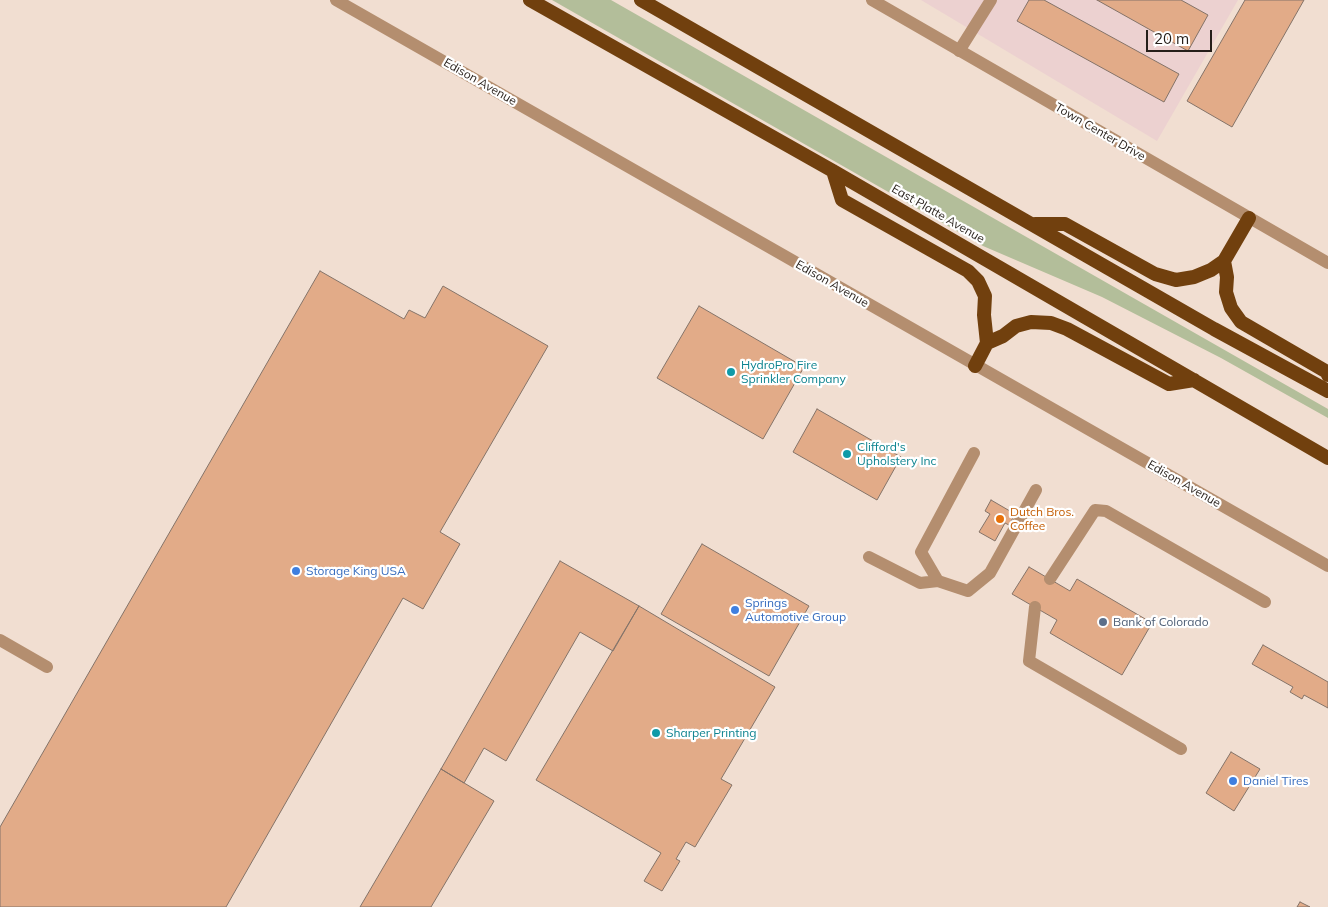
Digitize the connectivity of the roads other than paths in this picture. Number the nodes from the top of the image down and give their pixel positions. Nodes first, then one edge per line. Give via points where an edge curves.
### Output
1 (336, 0) edge
2 (530, 0) edge
3 (641, 0) edge
4 (872, 0) edge
5 (991, 0) edge
6 (959, 51) junction
7 (833, 171) junction
8 (1249, 218) junction
9 (1033, 224) junction
10 (1224, 261) junction
11 (1328, 263) edge
12 (988, 343) junction
13 (975, 366) junction
14 (1328, 375) edge
15 (1194, 380) junction
16 (1328, 391) edge
17 (974, 453) dead end
18 (1328, 458) edge
19 (1036, 490) dead end
20 (869, 557) dead end
21 (1328, 566) edge
22 (1050, 579) dead end
23 (938, 581) junction
24 (1265, 602) dead end
25 (1035, 607) dead end
26 (0, 640) edge
27 (47, 667) dead end
28 (1181, 749) dead end

1 - 13 street, Edison Avenue
2 - 7 highway, East Platte Avenue
3 - 9 highway
4 - 6 street, Town Center Drive
5 - 6 street
6 - 8 street, Town Center Drive
7 - 12 highway via 842,200 968,271 978,281 984,296
7 - 15 highway, East Platte Avenue
8 - 10 highway
8 - 11 street, Town Center Drive
9 - 10 highway via 1066,224 1155,274 1176,280 1194,277
9 - 16 highway
10 - 14 highway via 1226,292 1231,308 1241,322
12 - 13 highway
12 - 15 highway via 1016,326 1051,322 1169,384
13 - 21 street, Edison Avenue
15 - 18 highway, East Platte Avenue
17 - 23 street via 922,552
19 - 23 street via 990,573 968,591
20 - 23 street via 920,583
22 - 24 street via 1095,510 1106,510
25 - 28 street via 1029,661
26 - 27 street

